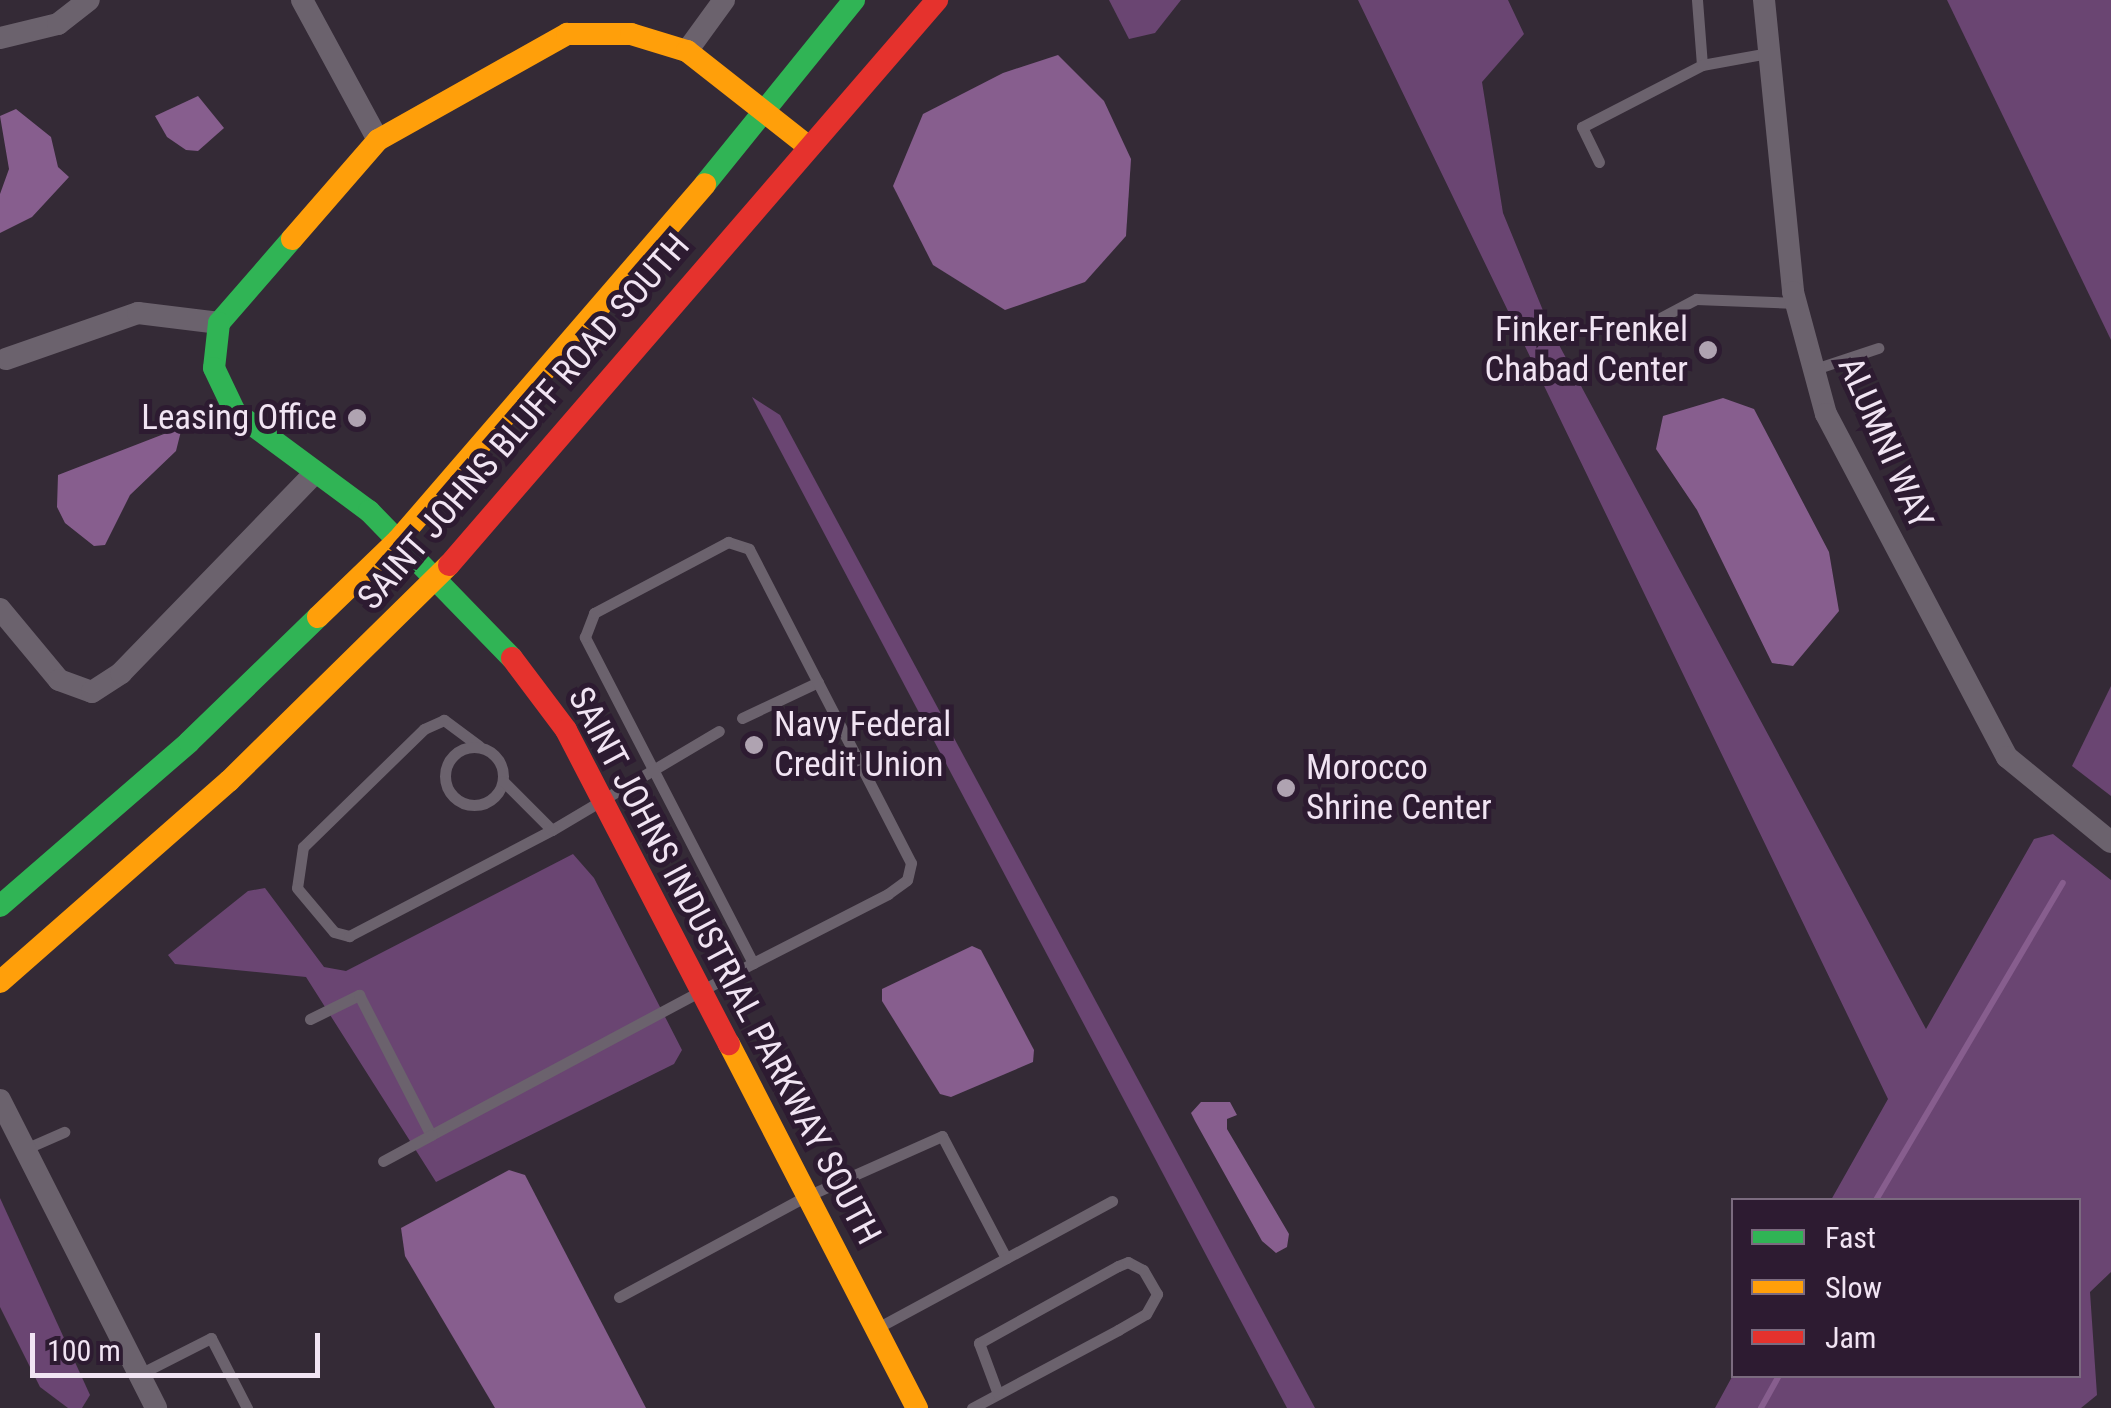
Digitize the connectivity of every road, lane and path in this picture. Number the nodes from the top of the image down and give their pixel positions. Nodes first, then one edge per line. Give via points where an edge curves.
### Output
1 (89, 0) edge
2 (302, 0) edge
3 (724, 0) edge
4 (854, 0) edge
5 (938, 0) edge
6 (1697, 0) edge
7 (1764, 0) edge
8 (0, 38) edge
9 (686, 51) junction
10 (1770, 53) junction
11 (1702, 65) junction
12 (761, 109) junction
13 (378, 140) junction
14 (809, 147) junction
15 (1599, 162) dead end
16 (1796, 303) junction
17 (218, 323) junction
18 (1644, 326) dead end
19 (1878, 348) dead end
20 (6, 359) dead end
21 (1812, 370) junction
22 (315, 473) junction
23 (398, 540) junction
24 (436, 580) junction
25 (0, 609) edge
26 (818, 682) junction
27 (742, 718) dead end
28 (719, 730) dead end
29 (479, 746) junction
30 (653, 773) junction
31 (503, 782) junction
32 (600, 801) junction
33 (552, 830) junction
34 (2111, 842) edge
35 (0, 906) edge
36 (753, 963) junction
37 (0, 982) edge
38 (698, 991) junction
39 (310, 1019) dead end
40 (0, 1100) edge
41 (64, 1132) dead end
42 (431, 1135) junction
43 (24, 1149) junction
44 (383, 1161) dead end
45 (806, 1197) junction
46 (1112, 1200) dead end
47 (1006, 1258) junction
48 (619, 1297) dead end
49 (875, 1329) junction
50 (138, 1374) junction
51 (998, 1394) junction
52 (149, 1406) edge
53 (247, 1408) edge
54 (916, 1408) edge
55 (972, 1408) edge

1 - 8 street via 58,24
2 - 13 street
3 - 9 street
4 - 12 main road, SAINT JOHNS BLUFF ROAD SOUTH
5 - 14 main road, SAINT JOHNS BLUFF ROAD SOUTH
6 - 11 lane
7 - 10 street, ALUMNI WAY
9 - 12 main road
9 - 13 main road via 631,34 567,34
10 - 11 lane
10 - 16 street, ALUMNI WAY
11 - 15 lane via 1582,127
12 - 14 main road
12 - 23 main road, SAINT JOHNS BLUFF ROAD SOUTH via 637,267
13 - 17 main road
14 - 24 main road, SAINT JOHNS BLUFF ROAD SOUTH
16 - 18 lane via 1696,299
16 - 21 street, ALUMNI WAY
17 - 20 street via 138,313
17 - 22 main road, SAINT JOHNS INDUSTRIAL PARKWAY SOUTH via 214,368 220,390 235,412
19 - 21 lane
21 - 34 street, ALUMNI WAY via 1826,414 2007,757
22 - 23 main road, SAINT JOHNS INDUSTRIAL PARKWAY SOUTH
22 - 25 street via 122,672 92,692 59,680
23 - 24 main road, SAINT JOHNS INDUSTRIAL PARKWAY SOUTH
23 - 35 main road, SAINT JOHNS BLUFF ROAD SOUTH via 189,742
24 - 32 main road, SAINT JOHNS INDUSTRIAL PARKWAY SOUTH via 532,679
24 - 37 main road, SAINT JOHNS BLUFF ROAD SOUTH via 229,780
26 - 27 lane
26 - 30 lane via 741,542 728,542 594,613 585,637
26 - 36 lane via 911,862 907,880
28 - 30 lane
29 - 31 lane via 495,755
29 - 31 lane via 460,750 448,763 450,791 475,805 494,798
29 - 33 lane via 444,720 424,729 302,847 297,888 334,932 349,936
30 - 32 lane
30 - 36 lane
31 - 33 lane
32 - 33 lane
32 - 38 main road, SAINT JOHNS INDUSTRIAL PARKWAY SOUTH
36 - 38 lane
38 - 42 lane
38 - 45 main road, SAINT JOHNS INDUSTRIAL PARKWAY SOUTH
39 - 42 lane via 359,995
40 - 43 street
41 - 43 lane
42 - 44 lane
43 - 50 street
45 - 47 lane via 942,1136
45 - 48 lane
45 - 49 main road, SAINT JOHNS INDUSTRIAL PARKWAY SOUTH
46 - 47 lane
47 - 49 lane
49 - 54 main road, SAINT JOHNS INDUSTRIAL PARKWAY SOUTH
50 - 52 street
50 - 53 lane via 211,1338
51 - 51 lane via 1146,1314 1157,1294 1143,1270 1128,1262 1118,1266 979,1343
51 - 55 lane

